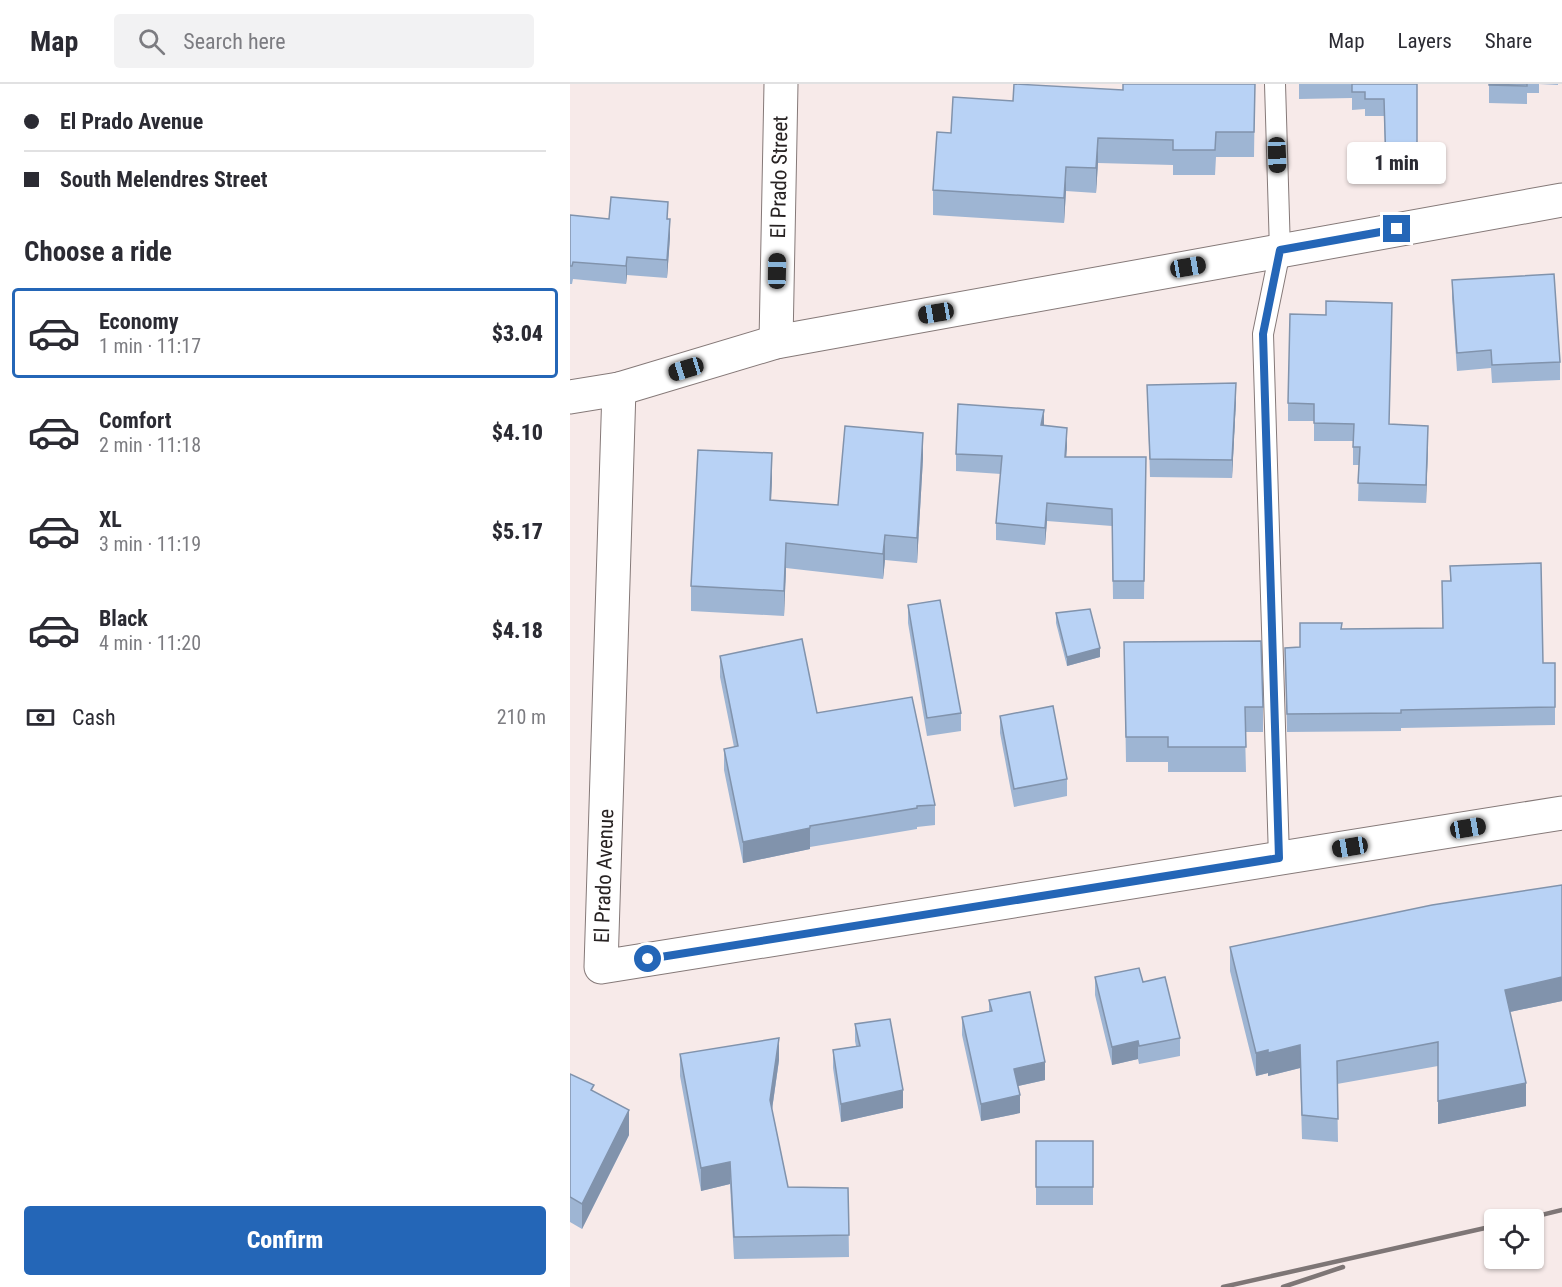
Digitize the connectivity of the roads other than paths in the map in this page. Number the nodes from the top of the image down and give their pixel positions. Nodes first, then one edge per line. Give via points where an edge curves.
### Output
1 (782, 84) edge
2 (1275, 84) edge
3 (1562, 200) edge
4 (1280, 250) junction
5 (776, 342) junction
6 (619, 389) junction
7 (570, 397) edge
8 (1562, 813) edge
9 (1279, 858) junction

1 - 5 street, El Prado Street
2 - 4 lane
3 - 4 street
4 - 5 street
4 - 9 lane via 1263,334
5 - 6 street
6 - 7 street
6 - 9 street, El Prado Avenue via 602,967
8 - 9 street, El Prado Avenue

